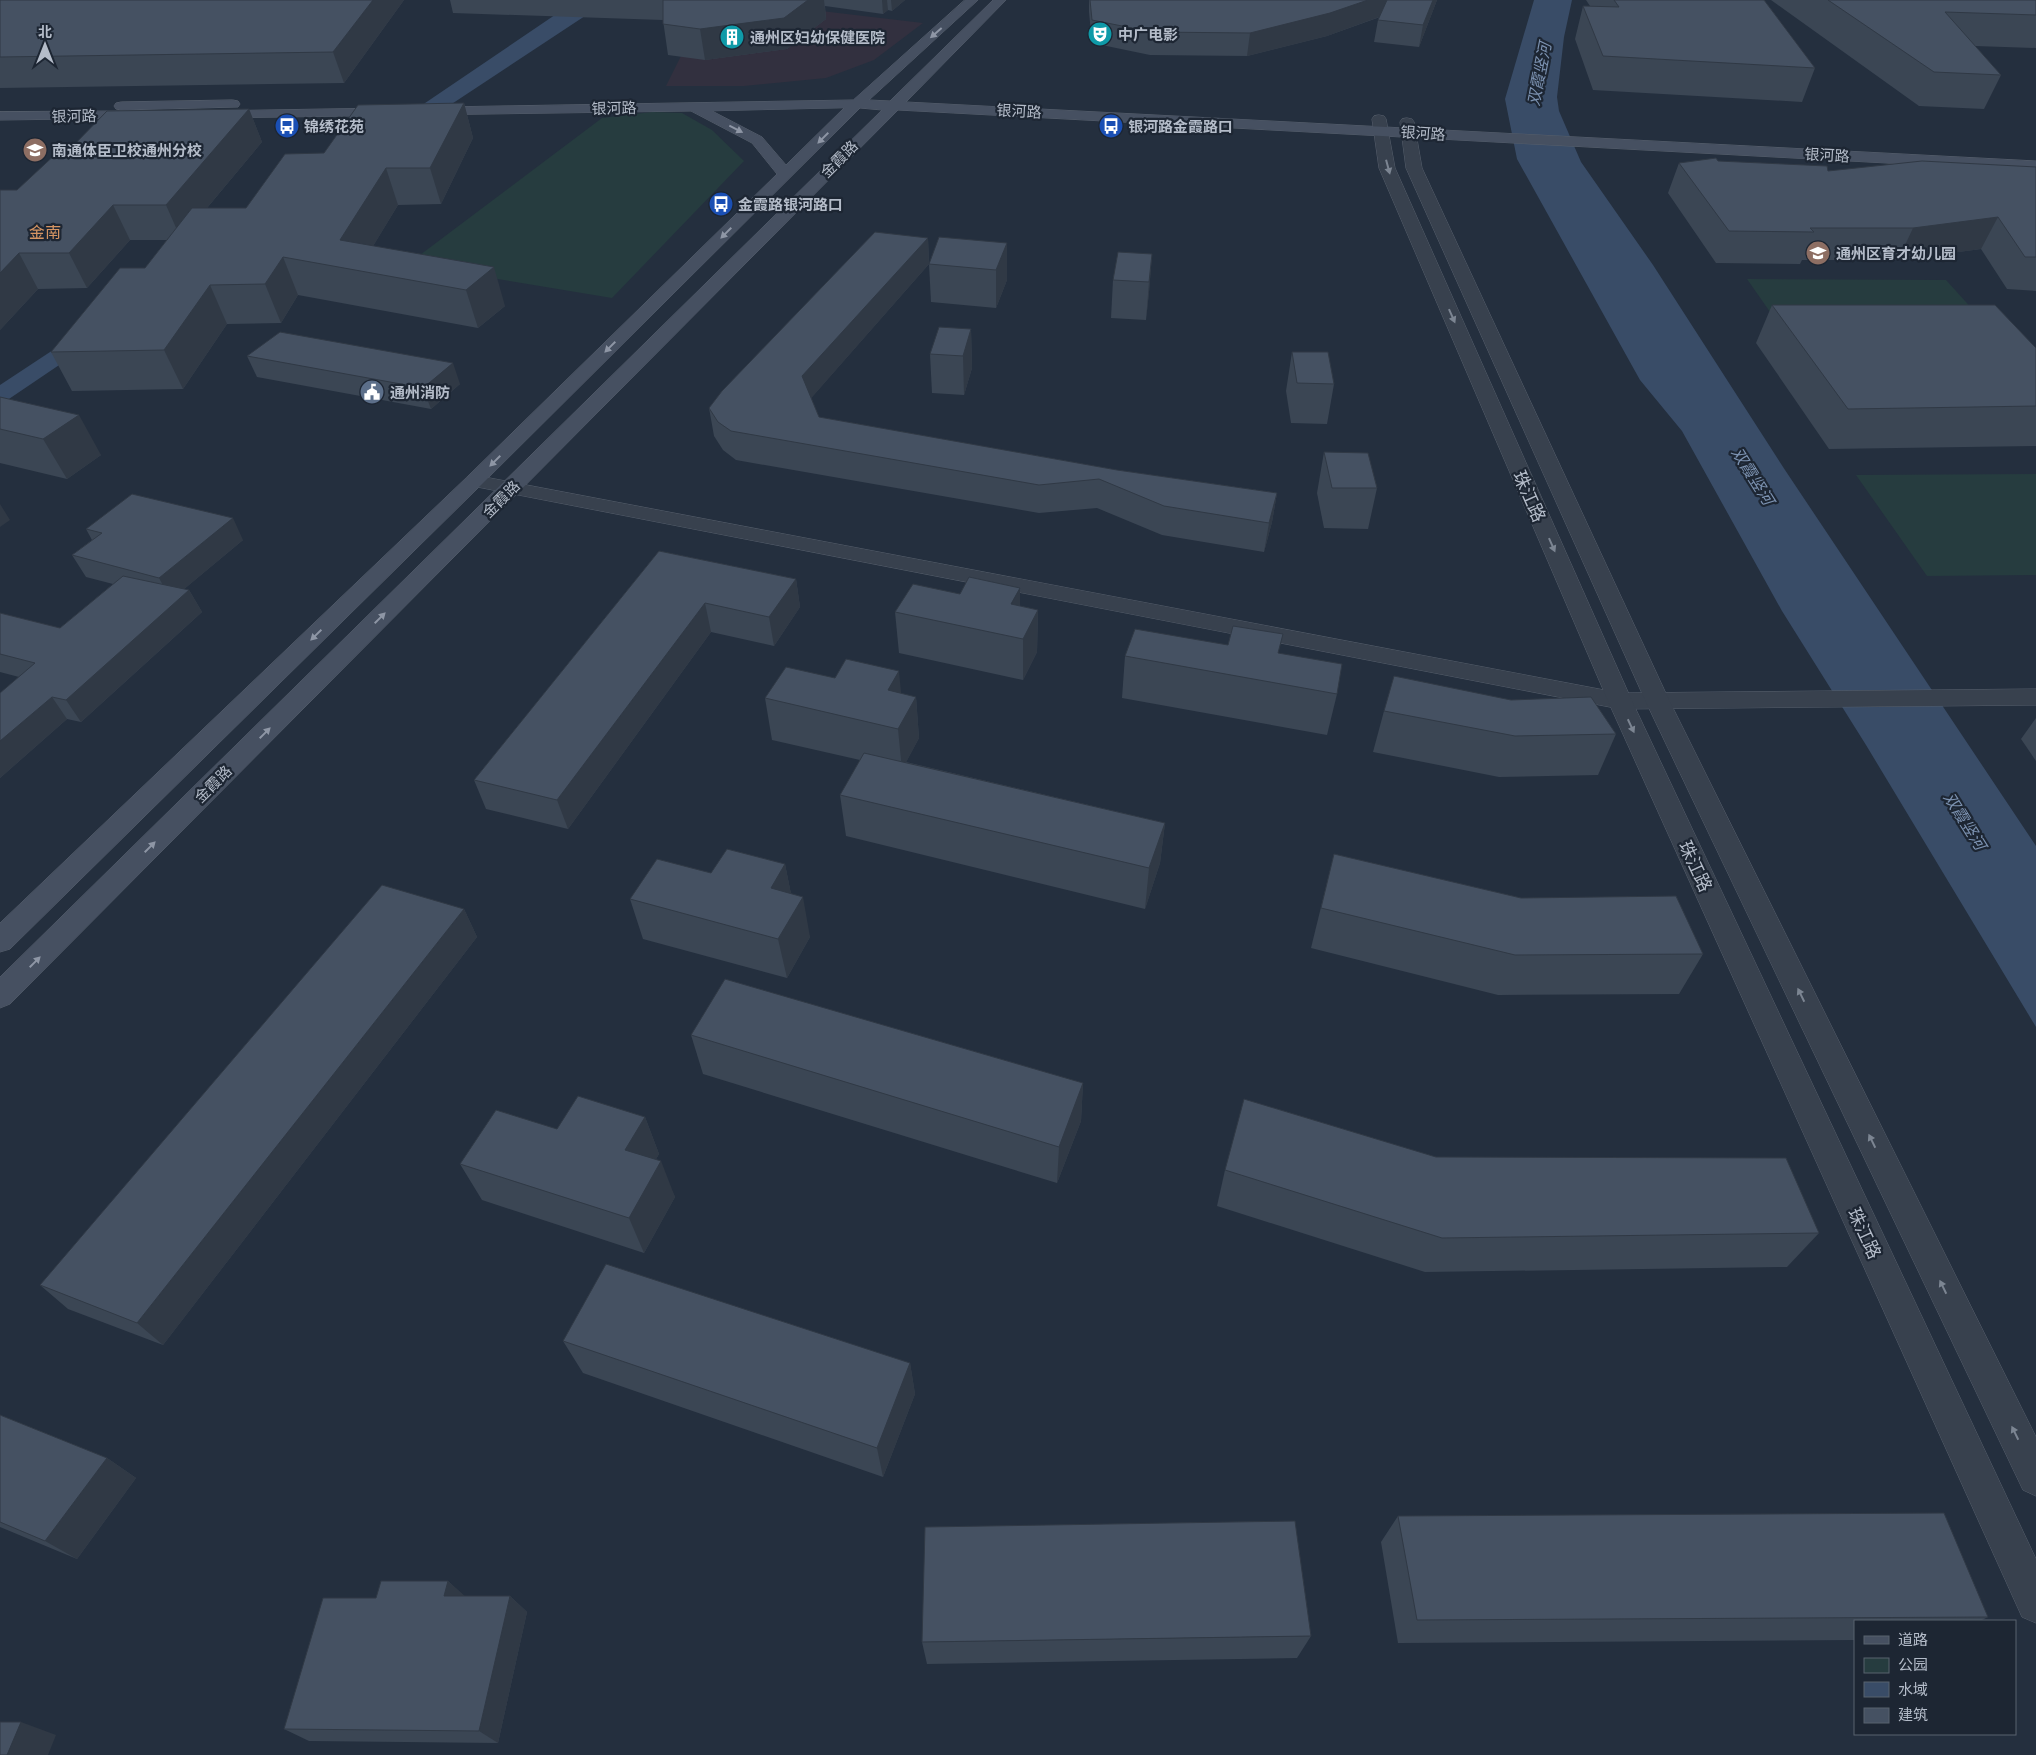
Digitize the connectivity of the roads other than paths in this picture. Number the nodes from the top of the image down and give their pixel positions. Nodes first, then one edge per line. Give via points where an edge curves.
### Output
1 (972, 0) edge
2 (1000, 0) edge
3 (862, 99) junction
4 (898, 100) junction
5 (693, 106) junction
6 (0, 107) edge
7 (150, 110) junction
8 (0, 116) edge
9 (1380, 125) junction
10 (1407, 127) junction
11 (122, 133) edge
12 (1612, 138) junction
13 (2036, 155) edge
14 (2036, 166) edge
15 (786, 174) junction
16 (474, 481) junction
17 (511, 488) junction
18 (2036, 697) edge
19 (1657, 700) junction
20 (1620, 701) junction
21 (0, 941) edge
22 (0, 996) edge
23 (2036, 1477) edge
24 (2036, 1603) edge

1 -> 3 main road, 金霞路
2 - 4 main road, 金霞路
3 - 4 main road, 银河路
3 - 5 main road, 银河路
3 - 7 main road, 银河路
3 -> 15 main road, 金霞路
4 - 9 main road, 银河路
4 - 17 main road, 金霞路
5 - 7 main road, 银河路
5 -> 15 main road via 757,140
6 - 7 main road, 银河路
7 - 8 main road, 银河路
7 - 11 street
9 - 10 main road, 银河路
9 -> 20 street, 珠江路 via 1387,168
10 - 12 main road, 银河路
10 - 19 street, 珠江路 via 1414,168
12 - 13 main road, 银河路
12 - 14 main road, 银河路
15 -> 16 main road, 金霞路
16 - 17 street
16 -> 21 main road, 金霞路
17 - 20 street
22 -> 17 main road, 金霞路
18 - 19 street
19 - 20 street
23 -> 19 street, 珠江路
20 -> 24 street, 珠江路

